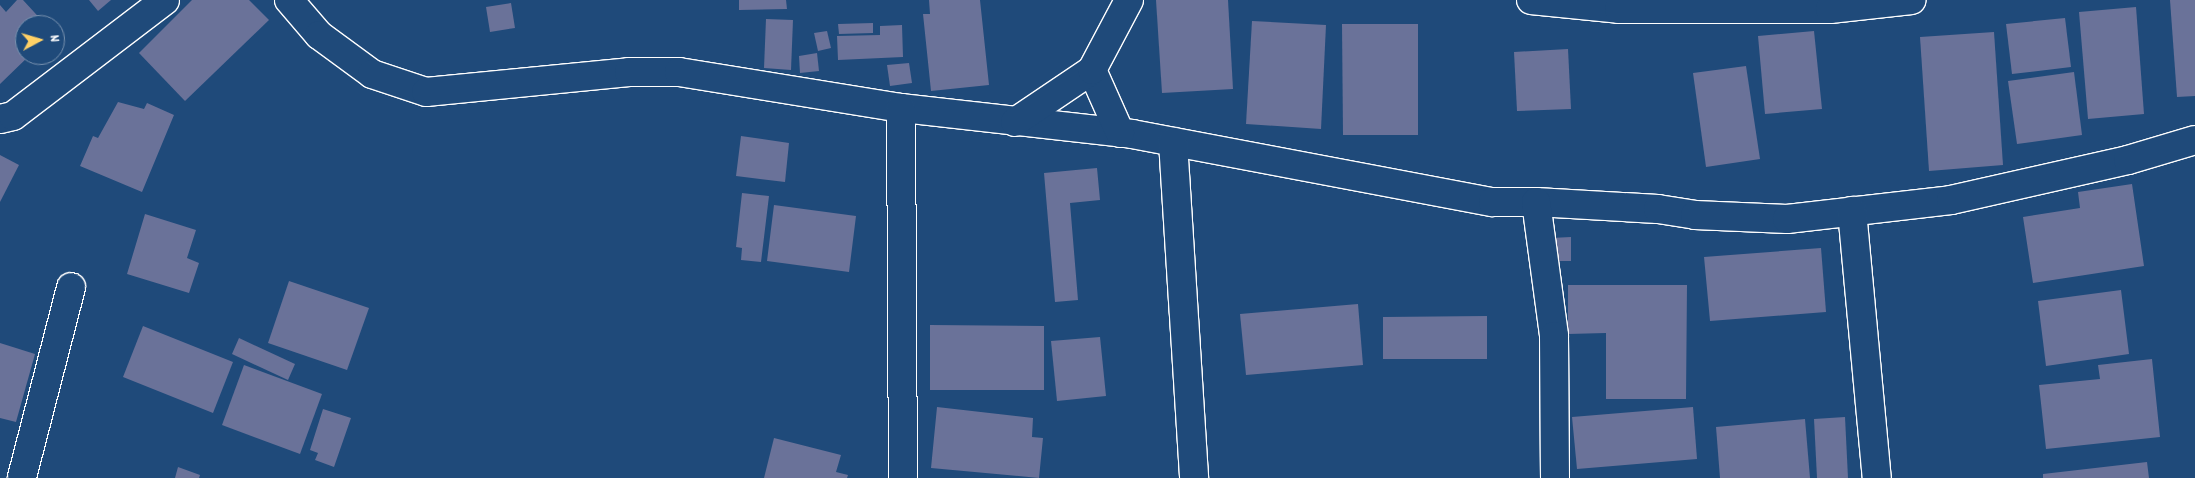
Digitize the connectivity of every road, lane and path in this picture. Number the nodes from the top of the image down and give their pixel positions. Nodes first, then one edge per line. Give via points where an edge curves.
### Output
1 (165, 0) edge
2 (289, 0) edge
3 (1129, 0) edge
4 (1531, 0) edge
5 (1906, 0) edge
6 (1912, 0) edge
7 (1567, 2) edge
8 (1092, 70) junction
9 (901, 108) junction
10 (0, 119) edge
11 (1015, 122) junction
12 (1120, 133) junction
13 (2195, 140) edge
14 (1173, 142) junction
15 (1536, 202) junction
16 (1852, 211) junction
17 (70, 287) dead end
18 (0, 470) edge
19 (23, 478) edge
20 (903, 478) edge
21 (1194, 478) edge
22 (1555, 478) edge
23 (1877, 478) edge

1 - 10 street via 14,116
2 - 9 street via 319,35 372,74 426,92 629,72 679,72
3 - 8 street
4 - 7 street
5 - 6 street
5 - 7 street via 1830,9 1619,9
8 - 11 street
8 - 12 street
9 - 11 street
9 - 20 street
11 - 12 street
12 - 14 street
13 - 16 street via 2128,160 1951,200
14 - 15 street via 1493,202
14 - 21 street
15 - 16 street via 1658,209 1732,218 1787,219
15 - 22 street via 1554,336
16 - 23 street
17 - 19 street
18 - 19 street

